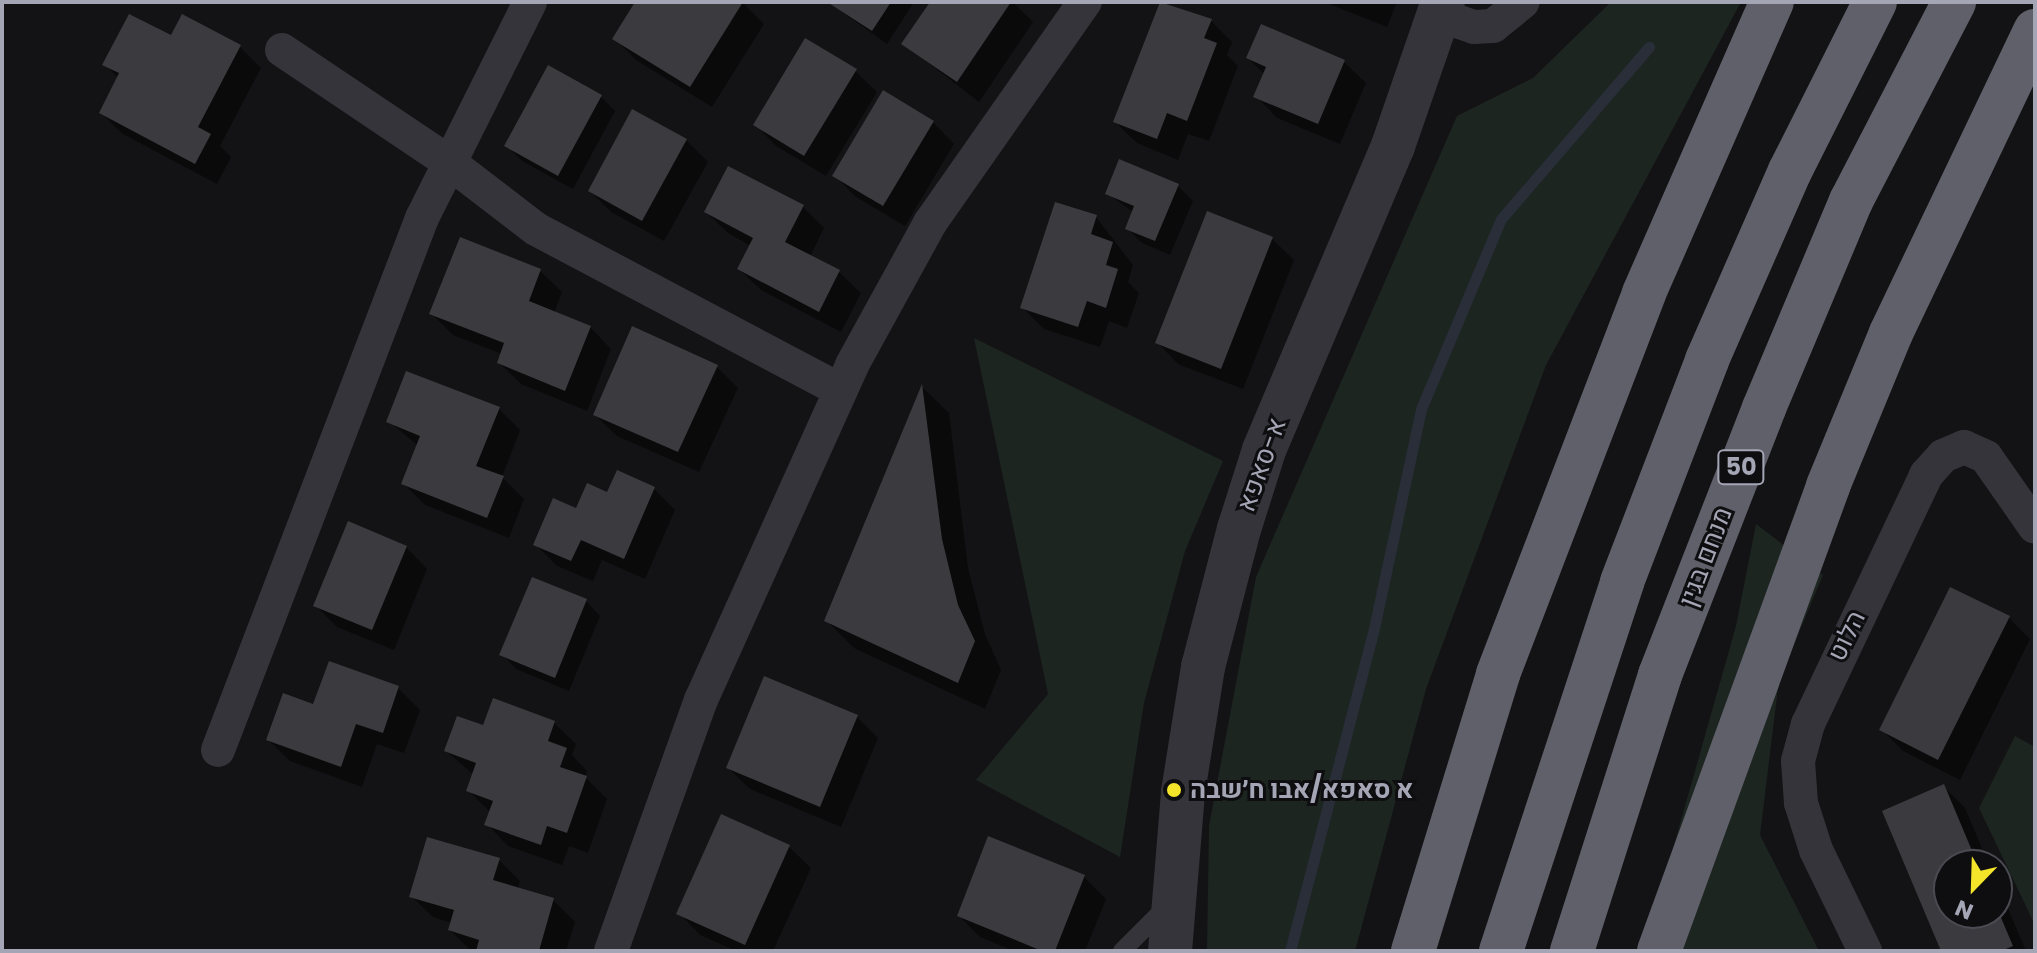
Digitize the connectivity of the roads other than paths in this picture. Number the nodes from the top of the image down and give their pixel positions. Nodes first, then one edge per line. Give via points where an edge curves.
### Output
1 (530, 2) edge
2 (1085, 2) edge
3 (1523, 2) edge
4 (1772, 2) edge
5 (1875, 2) edge
6 (1954, 2) edge
7 (1441, 8) edge
8 (2035, 31) edge
9 (282, 50) dead end
10 (450, 163) junction
11 (840, 390) junction
12 (2035, 527) edge
13 (218, 750) dead end
14 (1173, 900) junction
15 (611, 951) edge
16 (1122, 951) edge
17 (1170, 951) edge
18 (1413, 951) edge
19 (1501, 951) edge
20 (1572, 951) edge
21 (1659, 951) edge
22 (1865, 951) edge

1 - 10 street
2 - 11 street via 930,223
3 - 7 street via 1493,26 1474,27
4 - 18 highway via 1644,293 1498,674
5 - 19 highway via 1790,171 1707,360 1622,582
6 - 20 highway, מנחם בגין / 50 via 1851,201 1764,408 1660,675
7 - 14 street, א-סאפא via 1393,146 1264,450 1239,529 1203,667
8 - 21 highway via 1891,333 1845,444
9 - 10 street
10 - 11 street via 536,229
10 - 13 street via 422,218
11 - 15 street via 701,700
12 - 22 street, הלוט via 1986,457 1964,447 1943,456 1926,475 1808,724 1798,761 1801,803 1816,850
14 - 16 lane
14 - 17 street, א-סאפא

